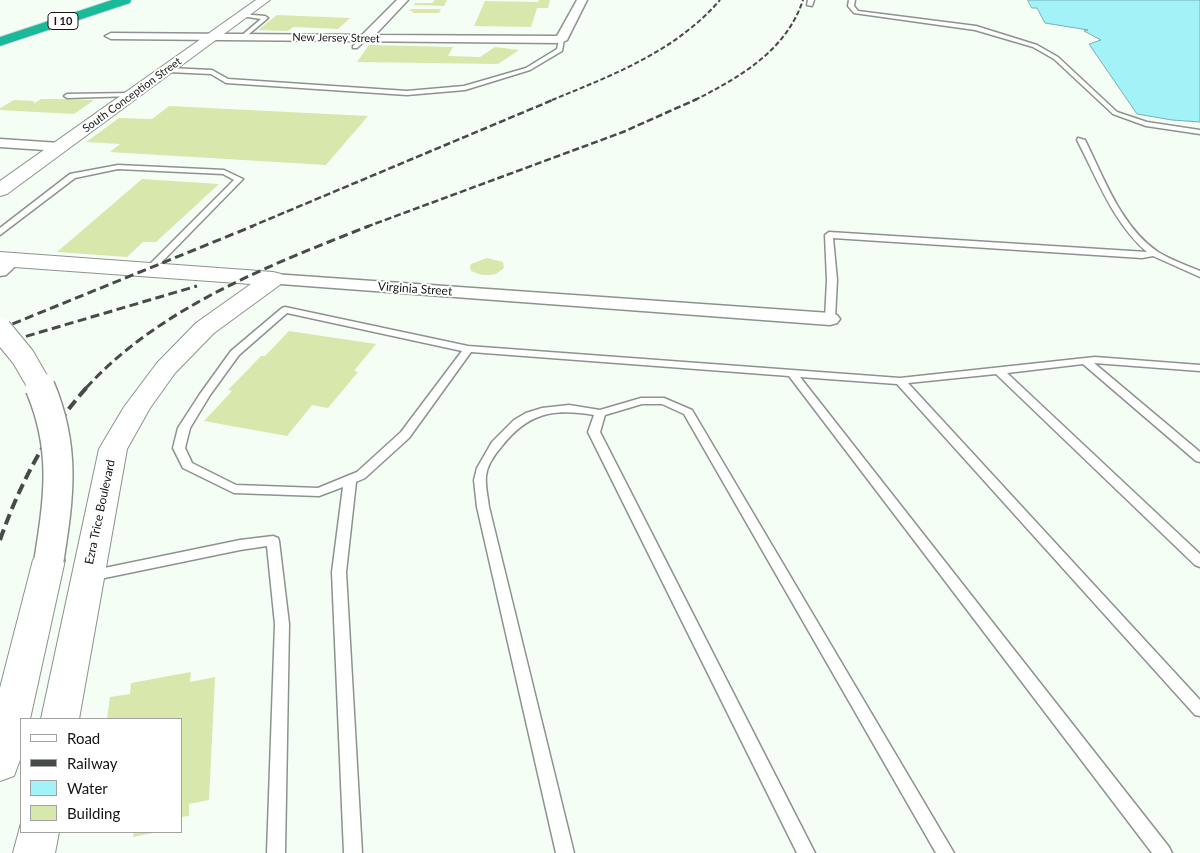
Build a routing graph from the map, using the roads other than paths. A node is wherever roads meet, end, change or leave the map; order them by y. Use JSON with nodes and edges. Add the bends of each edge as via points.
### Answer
{"nodes":[{"id":1,"x":87,"y":0,"type":"edge"},
{"id":2,"x":125,"y":0,"type":"edge"},
{"id":3,"x":264,"y":0,"type":"edge"},
{"id":4,"x":403,"y":0,"type":"edge"},
{"id":5,"x":582,"y":0,"type":"edge"},
{"id":6,"x":852,"y":0,"type":"edge"},
{"id":7,"x":243,"y":15,"type":"junction"},
{"id":8,"x":0,"y":28,"type":"edge"},
{"id":9,"x":111,"y":36,"type":"dead end"},
{"id":10,"x":213,"y":37,"type":"junction"},
{"id":11,"x":243,"y":38,"type":"junction"},
{"id":12,"x":561,"y":40,"type":"junction"},
{"id":13,"x":0,"y":42,"type":"edge"},
{"id":14,"x":359,"y":42,"type":"junction"},
{"id":15,"x":168,"y":70,"type":"junction"},
{"id":16,"x":132,"y":95,"type":"junction"},
{"id":17,"x":67,"y":96,"type":"dead end"},
{"id":18,"x":1200,"y":132,"type":"edge"},
{"id":19,"x":1081,"y":140,"type":"dead end"},
{"id":20,"x":0,"y":143,"type":"edge"},
{"id":21,"x":60,"y":147,"type":"junction"},
{"id":22,"x":0,"y":190,"type":"edge"},
{"id":23,"x":0,"y":232,"type":"edge"},
{"id":24,"x":1154,"y":252,"type":"junction"},
{"id":25,"x":4,"y":263,"type":"edge"},
{"id":26,"x":150,"y":269,"type":"junction"},
{"id":27,"x":1200,"y":274,"type":"edge"},
{"id":28,"x":273,"y":279,"type":"junction"},
{"id":29,"x":830,"y":319,"type":"joint"},
{"id":30,"x":0,"y":329,"type":"edge"},
{"id":31,"x":468,"y":349,"type":"junction"},
{"id":32,"x":1085,"y":361,"type":"junction"},
{"id":33,"x":1200,"y":368,"type":"edge"},
{"id":34,"x":998,"y":370,"type":"junction"},
{"id":35,"x":792,"y":373,"type":"junction"},
{"id":36,"x":900,"y":381,"type":"junction"},
{"id":37,"x":600,"y":413,"type":"junction"},
{"id":38,"x":1200,"y":458,"type":"edge"},
{"id":39,"x":350,"y":480,"type":"junction"},
{"id":40,"x":1200,"y":562,"type":"edge"},
{"id":41,"x":87,"y":576,"type":"junction"},
{"id":42,"x":1200,"y":710,"type":"edge"},
{"id":43,"x":60,"y":718,"type":"edge"},
{"id":44,"x":0,"y":764,"type":"edge"},
{"id":45,"x":38,"y":833,"type":"edge"},
{"id":46,"x":34,"y":853,"type":"edge"},
{"id":47,"x":276,"y":853,"type":"edge"},
{"id":48,"x":353,"y":853,"type":"edge"},
{"id":49,"x":565,"y":853,"type":"edge"},
{"id":50,"x":806,"y":853,"type":"edge"},
{"id":51,"x":945,"y":853,"type":"edge"},
{"id":52,"x":1163,"y":853,"type":"edge"}],
"edges":[{"from":1,"to":8,"type":"highway","number":"I 10"},
{"from":2,"to":13,"type":"highway","number":"I 10"},
{"from":3,"to":7,"type":"street","name":"South Conception Street"},
{"from":4,"to":14,"type":"street"},
{"from":5,"to":12,"type":"street"},
{"from":6,"to":18,"type":"lane","via":[[851,6],[856,12],[976,28],[1035,46],[1056,58],[1120,116],[1147,125]]},
{"from":7,"to":10,"type":"street","name":"South Conception Street"},
{"from":7,"to":11,"type":"lane","via":[[264,18]]},
{"from":9,"to":10,"type":"street","name":"New Jersey Street"},
{"from":10,"to":11,"type":"street","name":"New Jersey Street"},
{"from":10,"to":15,"type":"street","name":"South Conception Street"},
{"from":11,"to":14,"type":"street","name":"New Jersey Street"},
{"from":12,"to":14,"type":"street","name":"New Jersey Street"},
{"from":12,"to":15,"type":"lane","via":[[560,50],[507,77],[465,88],[407,93],[226,81],[212,72]]},
{"from":15,"to":16,"type":"street","name":"South Conception Street"},
{"from":16,"to":17,"type":"lane"},
{"from":16,"to":21,"type":"street","name":"South Conception Street"},
{"from":19,"to":24,"type":"lane","via":[[1117,208],[1134,234]]},
{"from":20,"to":21,"type":"street"},
{"from":21,"to":22,"type":"street","name":"South Conception Street"},
{"from":23,"to":26,"type":"lane","via":[[73,176],[118,167],[224,172],[239,179]]},
{"from":24,"to":27,"type":"lane"},
{"from":24,"to":29,"type":"lane","via":[[1142,255],[829,234]]},
{"from":25,"to":26,"type":"street","name":"Virginia Street"},
{"from":26,"to":28,"type":"street","name":"Virginia Street"},
{"from":28,"to":29,"type":"street","name":"Virginia Street"},
{"from":28,"to":41,"type":"street","name":"Ezra Trice Boulevard","via":[[205,328],[166,368],[137,407],[113,449]]},
{"from":30,"to":44,"type":"street","bridge":true,"via":[[36,376],[51,412],[59,484],[49,560]]},
{"from":31,"to":35,"type":"lane"},
{"from":31,"to":39,"type":"lane","via":[[405,436],[361,475]]},
{"from":31,"to":39,"type":"lane","via":[[285,310],[235,353],[184,428],[179,448],[187,465],[234,489],[320,492]]},
{"from":32,"to":33,"type":"lane"},
{"from":32,"to":34,"type":"lane"},
{"from":32,"to":38,"type":"lane"},
{"from":34,"to":36,"type":"lane"},
{"from":34,"to":40,"type":"lane"},
{"from":35,"to":36,"type":"lane"},
{"from":35,"to":52,"type":"lane"},
{"from":36,"to":42,"type":"lane"},
{"from":37,"to":49,"type":"lane","via":[[574,408],[541,410],[508,429],[490,453],[480,475],[483,507]]},
{"from":37,"to":50,"type":"lane","via":[[594,432]]},
{"from":37,"to":51,"type":"lane","via":[[641,401],[664,401],[688,412]]},
{"from":39,"to":48,"type":"lane","via":[[339,572]]},
{"from":41,"to":43,"type":"street","name":"Ezra Trice Boulevard"},
{"from":41,"to":47,"type":"lane","via":[[240,545],[273,542],[282,624]]},
{"from":45,"to":46,"type":"street"}]}
